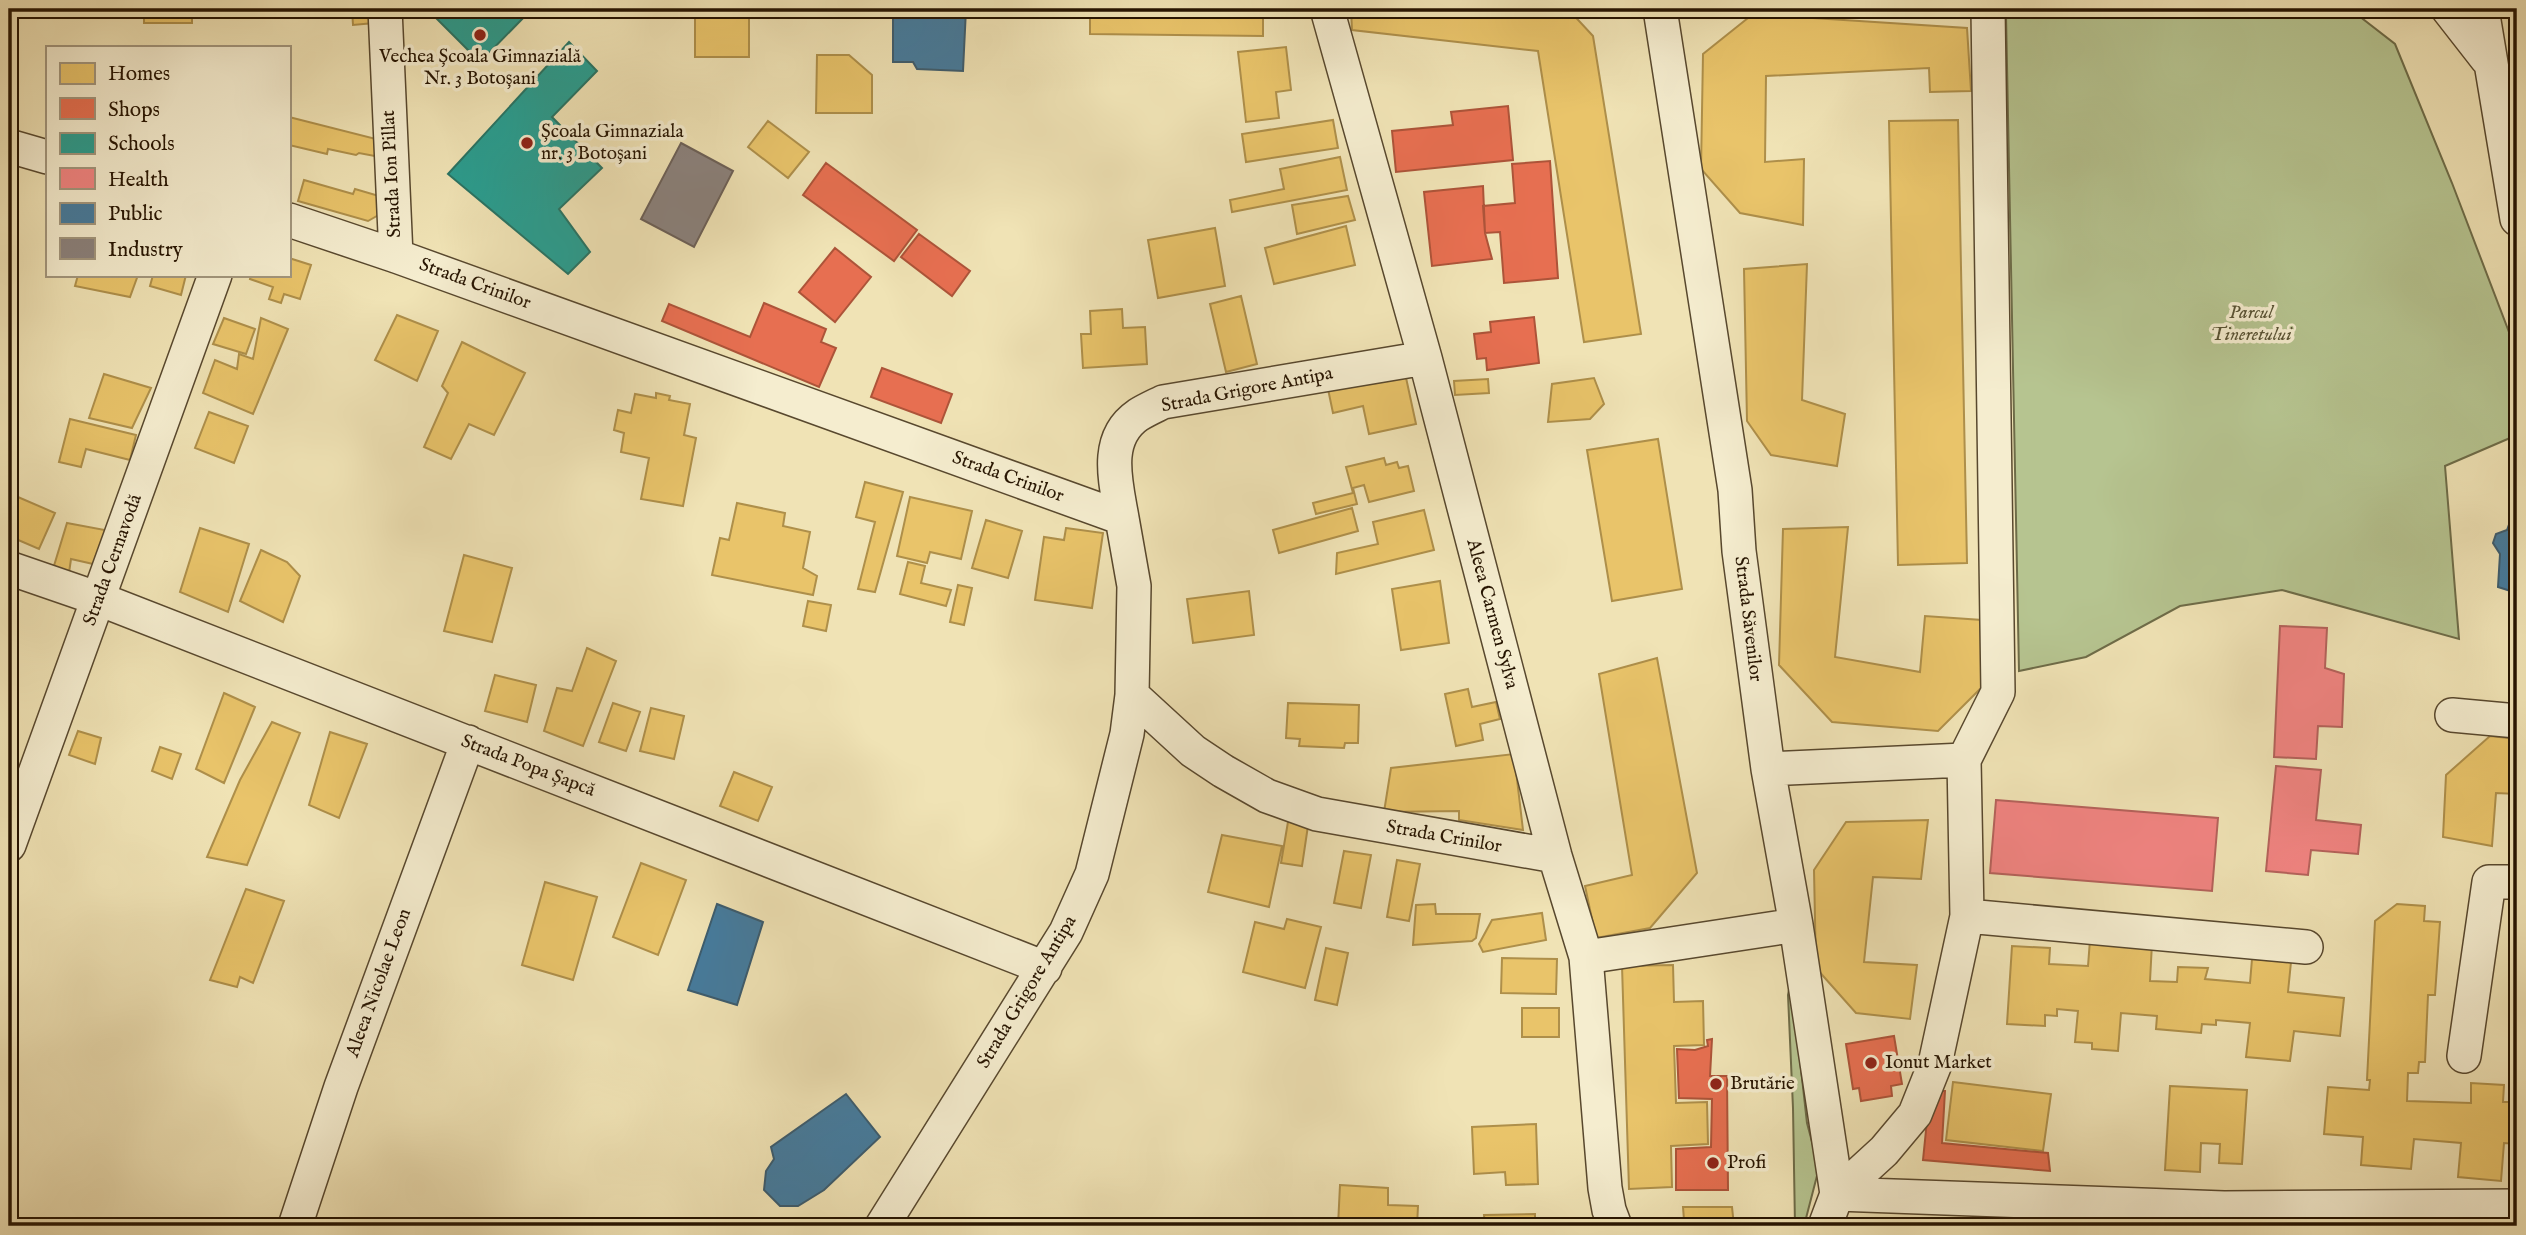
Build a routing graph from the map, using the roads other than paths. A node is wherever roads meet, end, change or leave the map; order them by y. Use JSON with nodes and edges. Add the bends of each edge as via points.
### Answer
{"nodes":[{"id":1,"x":385,"y":9,"type":"edge"},
{"id":2,"x":1327,"y":9,"type":"edge"},
{"id":3,"x":1660,"y":9,"type":"edge"},
{"id":4,"x":1988,"y":9,"type":"edge"},
{"id":5,"x":2448,"y":9,"type":"edge"},
{"id":6,"x":2482,"y":9,"type":"edge"},
{"id":7,"x":2490,"y":62,"type":"junction"},
{"id":8,"x":9,"y":146,"type":"edge"},
{"id":9,"x":46,"y":157,"type":"edge"},
{"id":10,"x":2517,"y":219,"type":"edge"},
{"id":11,"x":290,"y":220,"type":"edge"},
{"id":12,"x":396,"y":256,"type":"junction"},
{"id":13,"x":215,"y":276,"type":"edge"},
{"id":14,"x":1425,"y":358,"type":"junction"},
{"id":15,"x":1122,"y":518,"type":"junction"},
{"id":16,"x":9,"y":568,"type":"edge"},
{"id":17,"x":99,"y":599,"type":"junction"},
{"id":18,"x":1132,"y":695,"type":"junction"},
{"id":19,"x":2452,"y":715,"type":"dead end"},
{"id":20,"x":2517,"y":721,"type":"edge"},
{"id":21,"x":468,"y":742,"type":"junction"},
{"id":22,"x":1964,"y":760,"type":"junction"},
{"id":23,"x":1768,"y":769,"type":"junction"},
{"id":24,"x":9,"y":845,"type":"edge"},
{"id":25,"x":1555,"y":856,"type":"junction"},
{"id":26,"x":2517,"y":882,"type":"edge"},
{"id":27,"x":1967,"y":916,"type":"junction"},
{"id":28,"x":1796,"y":925,"type":"junction"},
{"id":29,"x":2306,"y":947,"type":"dead end"},
{"id":30,"x":1586,"y":957,"type":"junction"},
{"id":31,"x":1045,"y":968,"type":"junction"},
{"id":32,"x":2463,"y":1056,"type":"dead end"},
{"id":33,"x":1837,"y":1194,"type":"junction"},
{"id":34,"x":2517,"y":1206,"type":"edge"},
{"id":35,"x":295,"y":1226,"type":"edge"},
{"id":36,"x":882,"y":1226,"type":"edge"},
{"id":37,"x":1615,"y":1226,"type":"edge"},
{"id":38,"x":1825,"y":1226,"type":"edge"}],
"edges":[{"from":1,"to":12,"type":"street","name":"Strada Ion Pillat"},
{"from":2,"to":14,"type":"street","name":"Aleea Carmen Sylva"},
{"from":3,"to":23,"type":"street","name":"Strada Săvenilor","via":[[1734,490]]},
{"from":4,"to":22,"type":"street","via":[[1998,692]]},
{"from":5,"to":7,"type":"street"},
{"from":6,"to":7,"type":"street"},
{"from":7,"to":10,"type":"street"},
{"from":8,"to":9,"type":"street"},
{"from":11,"to":12,"type":"street","name":"Strada Crinilor"},
{"from":12,"to":15,"type":"street","name":"Strada Crinilor"},
{"from":13,"to":17,"type":"street","name":"Strada Cernavodă"},
{"from":14,"to":15,"type":"street","name":"Strada Grigore Antipa","via":[[1163,402],[1136,416],[1121,434],[1113,456]]},
{"from":14,"to":25,"type":"street","name":"Aleea Carmen Sylva"},
{"from":15,"to":18,"type":"street","via":[[1134,586]]},
{"from":16,"to":17,"type":"street","name":"Strada Popa Șapcă"},
{"from":17,"to":21,"type":"street","name":"Strada Popa Șapcă"},
{"from":17,"to":24,"type":"street","name":"Strada Cernavodă"},
{"from":18,"to":25,"type":"street","name":"Strada Crinilor","via":[[1193,751],[1267,796],[1317,814]]},
{"from":18,"to":31,"type":"street","name":"Strada Grigore Antipa","via":[[1127,734],[1092,874]]},
{"from":19,"to":20,"type":"street"},
{"from":21,"to":31,"type":"street","name":"Strada Popa Șapcă"},
{"from":21,"to":35,"type":"street","name":"Aleea Nicolae Leon"},
{"from":22,"to":23,"type":"street"},
{"from":22,"to":27,"type":"street"},
{"from":23,"to":28,"type":"street","name":"Strada Săvenilor"},
{"from":25,"to":30,"type":"street","name":"Aleea Carmen Sylva"},
{"from":26,"to":32,"type":"street","via":[[2489,881]]},
{"from":27,"to":29,"type":"street"},
{"from":27,"to":33,"type":"street","via":[[1935,1063],[1914,1114],[1884,1151]]},
{"from":28,"to":30,"type":"street"},
{"from":28,"to":33,"type":"street","name":"Strada Săvenilor"},
{"from":30,"to":37,"type":"street","name":"Aleea Carmen Sylva","via":[[1605,1188]]},
{"from":31,"to":36,"type":"street","name":"Strada Grigore Antipa"},
{"from":33,"to":34,"type":"street","via":[[2224,1208]]},
{"from":33,"to":38,"type":"street","name":"Strada Săvenilor"}]}
